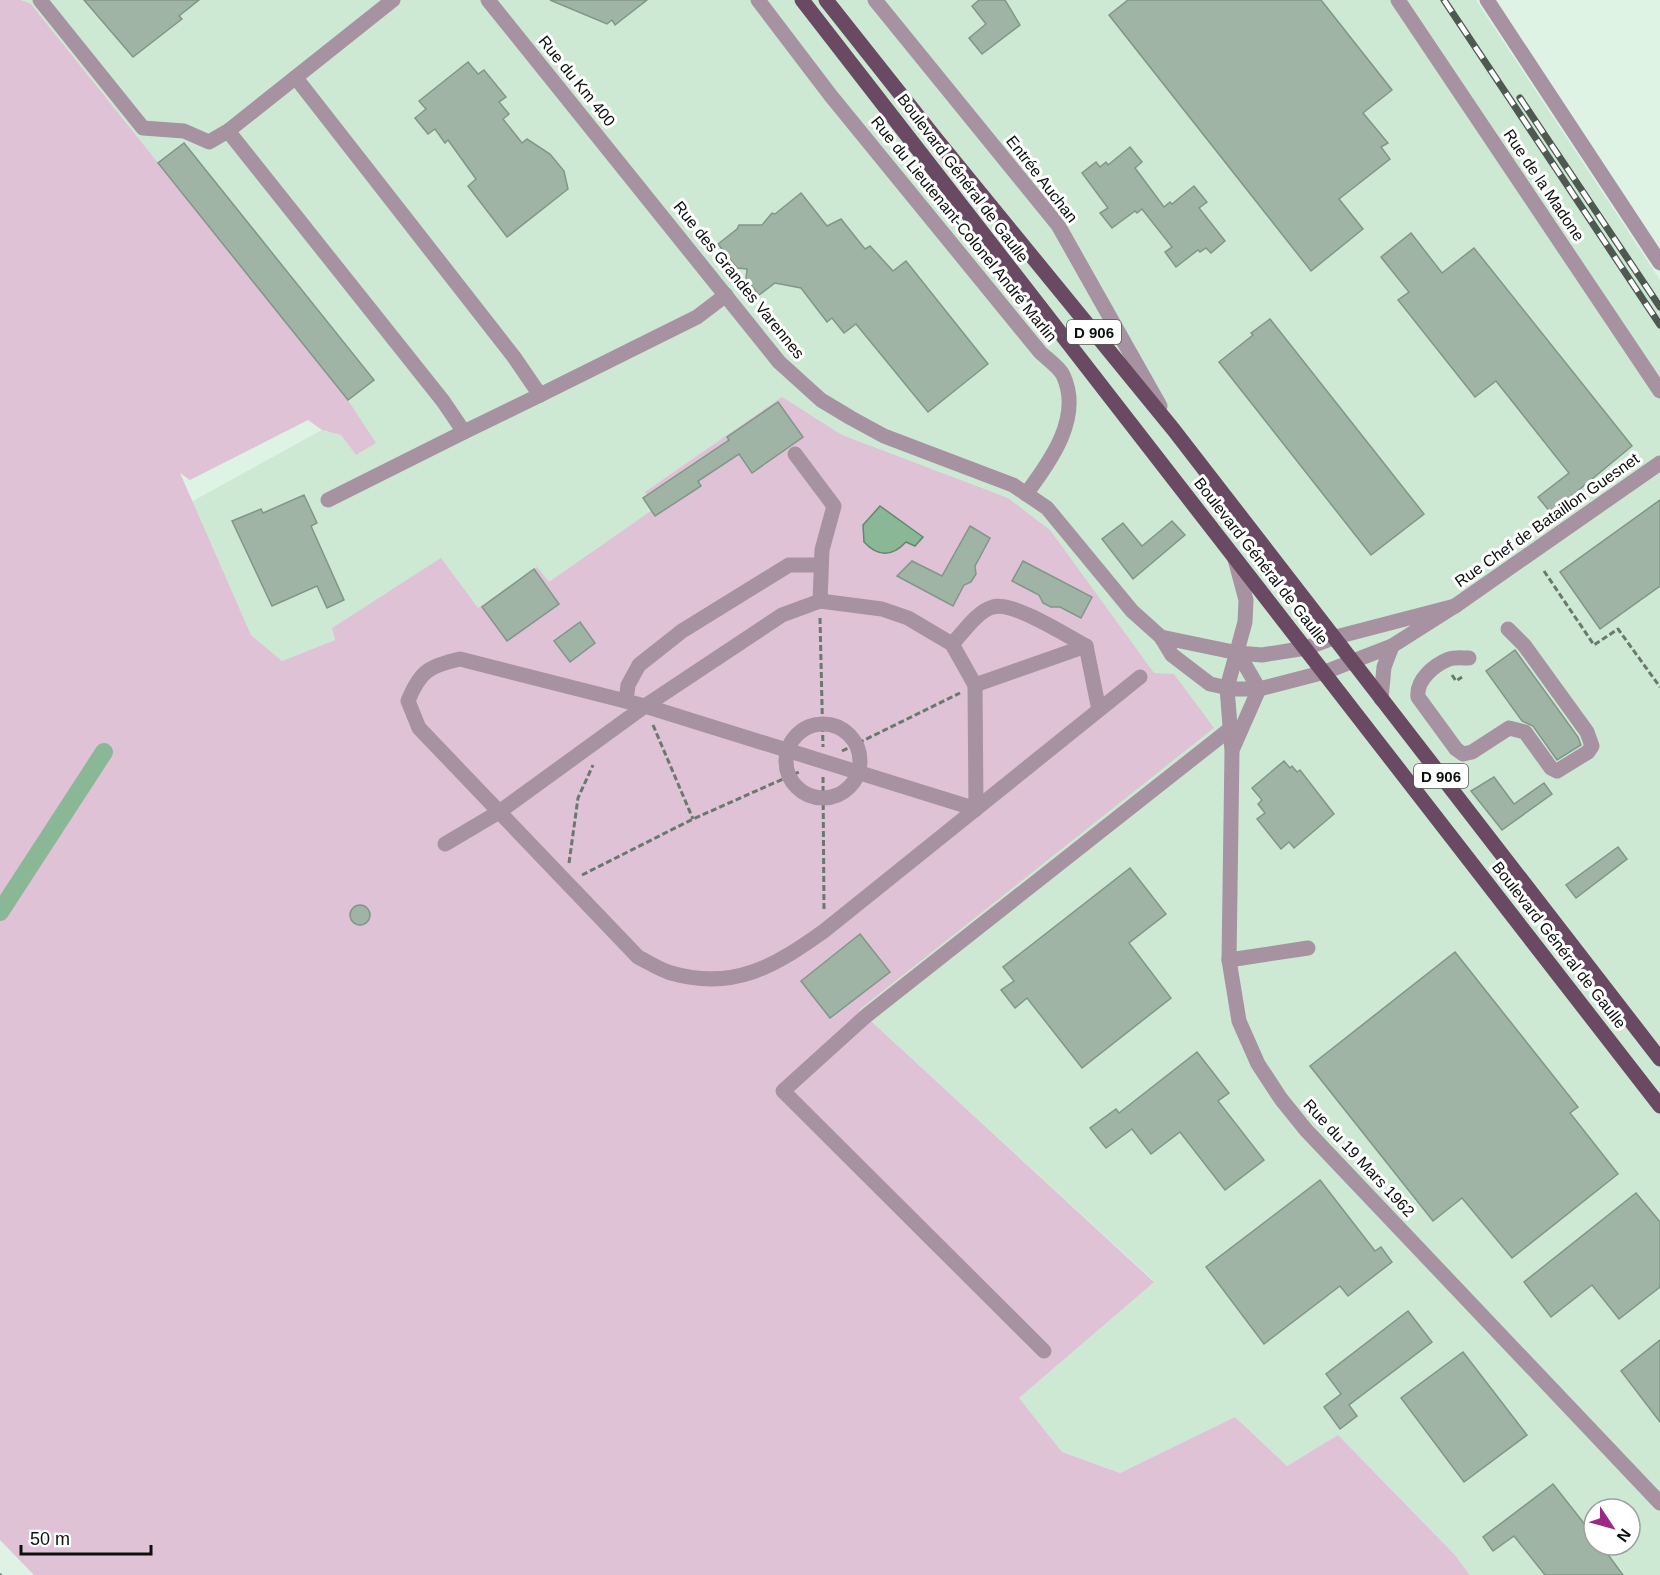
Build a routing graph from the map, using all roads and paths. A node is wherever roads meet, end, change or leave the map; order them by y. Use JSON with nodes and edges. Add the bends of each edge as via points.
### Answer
{"nodes":[{"id":1,"x":40,"y":0,"type":"edge"},
{"id":2,"x":393,"y":0,"type":"edge"},
{"id":3,"x":488,"y":0,"type":"edge"},
{"id":4,"x":758,"y":0,"type":"edge"},
{"id":5,"x":802,"y":0,"type":"edge"},
{"id":6,"x":826,"y":0,"type":"edge"},
{"id":7,"x":875,"y":0,"type":"edge"},
{"id":8,"x":1398,"y":0,"type":"edge"},
{"id":9,"x":1487,"y":0,"type":"edge"},
{"id":10,"x":296,"y":78,"type":"junction"},
{"id":11,"x":228,"y":131,"type":"junction"},
{"id":12,"x":638,"y":185,"type":"joint"},
{"id":13,"x":1660,"y":263,"type":"edge"},
{"id":14,"x":726,"y":295,"type":"junction"},
{"id":15,"x":1660,"y":391,"type":"edge"},
{"id":16,"x":540,"y":395,"type":"junction"},
{"id":17,"x":1173,"y":429,"type":"junction"},
{"id":18,"x":464,"y":432,"type":"junction"},
{"id":19,"x":795,"y":454,"type":"dead end"},
{"id":20,"x":1660,"y":463,"type":"edge"},
{"id":21,"x":1026,"y":494,"type":"junction"},
{"id":22,"x":328,"y":500,"type":"dead end"},
{"id":23,"x":1234,"y":555,"type":"junction"},
{"id":24,"x":821,"y":566,"type":"junction"},
{"id":25,"x":1544,"y":571,"type":"dead end"},
{"id":26,"x":820,"y":602,"type":"junction"},
{"id":27,"x":1455,"y":606,"type":"junction"},
{"id":28,"x":1508,"y":629,"type":"dead end"},
{"id":29,"x":1161,"y":637,"type":"junction"},
{"id":30,"x":1336,"y":637,"type":"junction"},
{"id":31,"x":952,"y":644,"type":"junction"},
{"id":32,"x":1086,"y":646,"type":"junction"},
{"id":33,"x":1392,"y":646,"type":"junction"},
{"id":34,"x":1306,"y":648,"type":"junction"},
{"id":35,"x":1238,"y":653,"type":"junction"},
{"id":36,"x":1469,"y":658,"type":"dead end"},
{"id":37,"x":1353,"y":661,"type":"junction"},
{"id":38,"x":1325,"y":672,"type":"junction"},
{"id":39,"x":1140,"y":677,"type":"dead end"},
{"id":40,"x":975,"y":685,"type":"junction"},
{"id":41,"x":1227,"y":688,"type":"junction"},
{"id":42,"x":1259,"y":688,"type":"junction"},
{"id":43,"x":1660,"y":688,"type":"edge"},
{"id":44,"x":1655,"y":692,"type":"dead end"},
{"id":45,"x":1381,"y":699,"type":"junction"},
{"id":46,"x":626,"y":701,"type":"junction"},
{"id":47,"x":645,"y":706,"type":"junction"},
{"id":48,"x":1099,"y":710,"type":"junction"},
{"id":49,"x":1230,"y":729,"type":"junction"},
{"id":50,"x":857,"y":744,"type":"junction"},
{"id":51,"x":787,"y":750,"type":"junction"},
{"id":52,"x":1232,"y":751,"type":"junction"},
{"id":53,"x":597,"y":756,"type":"dead end"},
{"id":54,"x":823,"y":761,"type":"junction"},
{"id":55,"x":859,"y":772,"type":"junction"},
{"id":56,"x":789,"y":776,"type":"junction"},
{"id":57,"x":976,"y":809,"type":"junction"},
{"id":58,"x":499,"y":812,"type":"junction"},
{"id":59,"x":693,"y":819,"type":"junction"},
{"id":60,"x":445,"y":844,"type":"dead end"},
{"id":61,"x":566,"y":884,"type":"junction"},
{"id":62,"x":1308,"y":948,"type":"dead end"},
{"id":63,"x":1229,"y":960,"type":"junction"},
{"id":64,"x":1660,"y":1059,"type":"edge"},
{"id":65,"x":1660,"y":1106,"type":"edge"},
{"id":66,"x":1044,"y":1351,"type":"dead end"},
{"id":67,"x":1660,"y":1503,"type":"edge"}],
"edges":[{"from":1,"to":11,"type":"street","via":[[143,128],[184,131],[209,142]]},
{"from":2,"to":10,"type":"street"},
{"from":3,"to":12,"type":"street","name":"Rue du Km 400"},
{"from":4,"to":21,"type":"street","name":"Rue du Lieutenant-Colonel André Marlin","via":[[1032,343],[1062,373],[1069,397],[1055,454]]},
{"from":5,"to":23,"type":"main road","name":"Boulevard Général de Gaulle","number":"D 906"},
{"from":6,"to":17,"type":"main road","name":"Boulevard Général de Gaulle","number":"D 906"},
{"from":7,"to":17,"type":"street","name":"Entrée Auchan","via":[[1058,225]]},
{"from":8,"to":15,"type":"street","name":"Rue de la Madone"},
{"from":9,"to":13,"type":"street"},
{"from":10,"to":11,"type":"street"},
{"from":10,"to":16,"type":"street"},
{"from":11,"to":18,"type":"street"},
{"from":12,"to":14,"type":"street","name":"Rue des Grandes Varennes"},
{"from":14,"to":16,"type":"street","via":[[698,317]]},
{"from":14,"to":21,"type":"street","name":"Rue des Grandes Varennes","via":[[779,362],[820,400],[884,436],[1013,485]]},
{"from":16,"to":18,"type":"street"},
{"from":17,"to":30,"type":"main road","name":"Boulevard Général de Gaulle","number":"D 906"},
{"from":18,"to":22,"type":"street"},
{"from":19,"to":24,"type":"street","via":[[834,506]]},
{"from":20,"to":27,"type":"street","name":"Rue Chef de Bataillon Guesnet"},
{"from":21,"to":29,"type":"street","name":"Rue des Grandes Varennes","via":[[1047,508],[1132,611]]},
{"from":23,"to":34,"type":"main road","name":"Boulevard Général de Gaulle","number":"D 906"},
{"from":23,"to":35,"type":"street","name":"Rue du 19 Mars 1962","via":[[1246,600]]},
{"from":24,"to":26,"type":"street"},
{"from":24,"to":46,"type":"street","via":[[789,565],[682,631],[639,665],[628,685]]},
{"from":25,"to":43,"type":"path","via":[[1594,645],[1618,629]]},
{"from":26,"to":31,"type":"street","via":[[882,609],[908,618]]},
{"from":26,"to":47,"type":"street","via":[[782,615]]},
{"from":27,"to":30,"type":"street","name":"Rue Chef de Bataillon Guesnet"},
{"from":27,"to":33,"type":"street","name":"Rue Chef de Bataillon Guesnet"},
{"from":28,"to":36,"type":"street","via":[[1587,732],[1592,746],[1588,752],[1557,771],[1525,732],[1509,728],[1472,752],[1456,749],[1418,697],[1417,687],[1450,658]]},
{"from":29,"to":35,"type":"street"},
{"from":29,"to":41,"type":"street","name":"Rue des Grandes Varennes","via":[[1172,656],[1210,684]]},
{"from":30,"to":34,"type":"street"},
{"from":30,"to":37,"type":"main road","name":"Boulevard Général de Gaulle","number":"D 906"},
{"from":31,"to":32,"type":"street","via":[[977,617],[993,606],[1000,606]]},
{"from":31,"to":40,"type":"street"},
{"from":32,"to":40,"type":"street"},
{"from":32,"to":48,"type":"street"},
{"from":33,"to":37,"type":"street","name":"Rue Chef de Bataillon Guesnet"},
{"from":33,"to":45,"type":"street","via":[[1384,667]]},
{"from":34,"to":35,"type":"street","via":[[1262,655]]},
{"from":34,"to":38,"type":"main road","name":"Boulevard Général de Gaulle","number":"D 906"},
{"from":35,"to":41,"type":"street","name":"Rue du 19 Mars 1962"},
{"from":35,"to":42,"type":"street"},
{"from":37,"to":38,"type":"street","name":"Rue des Grandes Varennes"},
{"from":37,"to":45,"type":"main road","name":"Boulevard Général de Gaulle","number":"D 906"},
{"from":38,"to":42,"type":"street","name":"Rue des Grandes Varennes"},
{"from":38,"to":65,"type":"main road","name":"Boulevard Général de Gaulle","number":"D 906"},
{"from":39,"to":48,"type":"street"},
{"from":40,"to":50,"type":"path"},
{"from":40,"to":57,"type":"street"},
{"from":41,"to":42,"type":"street","name":"Rue des Grandes Varennes"},
{"from":41,"to":49,"type":"street","name":"Rue du 19 Mars 1962"},
{"from":42,"to":52,"type":"street","name":"Rue du 19 Mars 1962"},
{"from":43,"to":44,"type":"path"},
{"from":45,"to":64,"type":"main road","name":"Boulevard Général de Gaulle","number":"D 906"},
{"from":46,"to":47,"type":"street"},
{"from":46,"to":58,"type":"street","via":[[460,658],[433,666],[416,681],[408,701],[419,728]]},
{"from":47,"to":51,"type":"street"},
{"from":47,"to":58,"type":"street"},
{"from":47,"to":59,"type":"path"},
{"from":48,"to":57,"type":"street"},
{"from":49,"to":52,"type":"street","name":"Rue du 19 Mars 1962"},
{"from":49,"to":66,"type":"street","via":[[866,1016],[783,1091]]},
{"from":50,"to":51,"type":"street","via":[[843,728],[822,723],[801,731]]},
{"from":50,"to":54,"type":"path"},
{"from":50,"to":55,"type":"street"},
{"from":51,"to":54,"type":"street"},
{"from":51,"to":56,"type":"street"},
{"from":52,"to":63,"type":"street","name":"Rue du 19 Mars 1962"},
{"from":53,"to":61,"type":"path","via":[[578,798]]},
{"from":54,"to":55,"type":"street"},
{"from":54,"to":56,"type":"path"},
{"from":55,"to":56,"type":"street","via":[[846,791],[823,798],[803,792]]},
{"from":55,"to":57,"type":"street"},
{"from":56,"to":59,"type":"path"},
{"from":57,"to":61,"type":"street","via":[[824,931],[783,960],[753,973],[717,979],[670,973],[638,957]]},
{"from":58,"to":60,"type":"street"},
{"from":58,"to":61,"type":"street"},
{"from":59,"to":61,"type":"path"},
{"from":62,"to":63,"type":"street"},
{"from":63,"to":67,"type":"street","name":"Rue du 19 Mars 1962","via":[[1239,1021],[1258,1064],[1281,1099]]}]}
